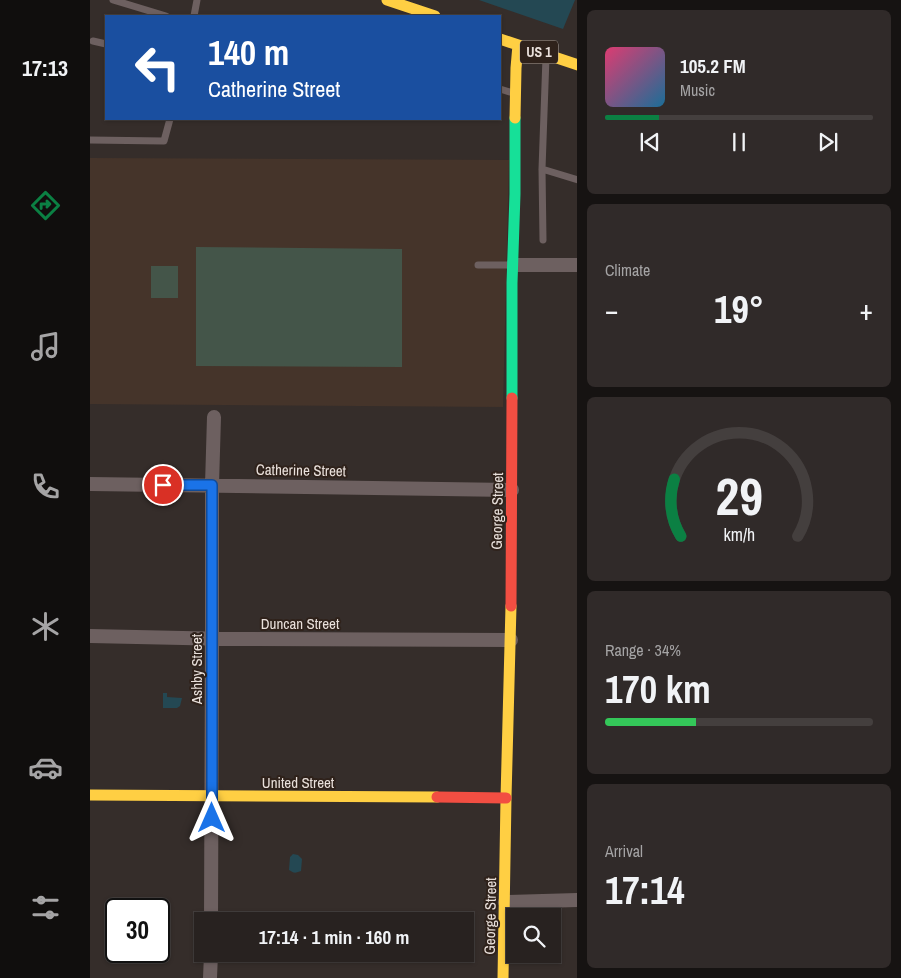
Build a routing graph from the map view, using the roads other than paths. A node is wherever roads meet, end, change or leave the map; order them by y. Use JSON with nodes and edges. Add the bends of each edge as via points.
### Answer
{"nodes":[{"id":1,"x":113,"y":0,"type":"edge"},
{"id":2,"x":197,"y":0,"type":"edge"},
{"id":3,"x":387,"y":0,"type":"edge"},
{"id":4,"x":163,"y":15,"type":"edge"},
{"id":5,"x":194,"y":15,"type":"edge"},
{"id":6,"x":428,"y":15,"type":"edge"},
{"id":7,"x":501,"y":38,"type":"edge"},
{"id":8,"x":91,"y":41,"type":"edge"},
{"id":9,"x":105,"y":44,"type":"edge"},
{"id":10,"x":518,"y":45,"type":"junction"},
{"id":11,"x":546,"y":54,"type":"junction"},
{"id":12,"x":577,"y":65,"type":"edge"},
{"id":13,"x":501,"y":89,"type":"edge"},
{"id":14,"x":515,"y":94,"type":"junction"},
{"id":15,"x":170,"y":120,"type":"edge"},
{"id":16,"x":90,"y":140,"type":"edge"},
{"id":17,"x":542,"y":169,"type":"junction"},
{"id":18,"x":577,"y":180,"type":"edge"},
{"id":19,"x":543,"y":240,"type":"dead end"},
{"id":20,"x":478,"y":265,"type":"dead end"},
{"id":21,"x":513,"y":265,"type":"junction"},
{"id":22,"x":577,"y":265,"type":"edge"},
{"id":23,"x":214,"y":417,"type":"dead end"},
{"id":24,"x":90,"y":484,"type":"edge"},
{"id":25,"x":212,"y":485,"type":"junction"},
{"id":26,"x":512,"y":490,"type":"junction"},
{"id":27,"x":90,"y":636,"type":"edge"},
{"id":28,"x":212,"y":638,"type":"junction"},
{"id":29,"x":511,"y":640,"type":"junction"},
{"id":30,"x":90,"y":795,"type":"edge"},
{"id":31,"x":212,"y":796,"type":"junction"},
{"id":32,"x":506,"y":798,"type":"junction"},
{"id":33,"x":577,"y":900,"type":"edge"},
{"id":34,"x":506,"y":902,"type":"junction"},
{"id":35,"x":211,"y":912,"type":"edge"},
{"id":36,"x":211,"y":962,"type":"edge"},
{"id":37,"x":210,"y":978,"type":"edge"},
{"id":38,"x":503,"y":978,"type":"edge"}],
"edges":[{"from":1,"to":4,"type":"lane"},
{"from":2,"to":5,"type":"lane"},
{"from":3,"to":6,"type":"street"},
{"from":7,"to":10,"type":"street","number":"US 1"},
{"from":8,"to":9,"type":"lane"},
{"from":10,"to":11,"type":"street","number":"US 1"},
{"from":10,"to":14,"type":"street","name":"George Street"},
{"from":11,"to":12,"type":"street","number":"US 1"},
{"from":11,"to":17,"type":"lane"},
{"from":13,"to":14,"type":"lane"},
{"from":14,"to":21,"type":"street","name":"George Street"},
{"from":15,"to":16,"type":"lane","via":[[164,141]]},
{"from":17,"to":18,"type":"lane"},
{"from":17,"to":19,"type":"lane"},
{"from":20,"to":21,"type":"lane"},
{"from":21,"to":22,"type":"street"},
{"from":21,"to":26,"type":"street","name":"George Street"},
{"from":23,"to":25,"type":"street","name":"Ashby Street"},
{"from":24,"to":25,"type":"street","name":"Catherine Street"},
{"from":25,"to":26,"type":"street","name":"Catherine Street"},
{"from":25,"to":28,"type":"street","name":"Ashby Street"},
{"from":26,"to":29,"type":"street","name":"George Street"},
{"from":27,"to":28,"type":"street","name":"Duncan Street"},
{"from":28,"to":29,"type":"street","name":"Duncan Street"},
{"from":28,"to":31,"type":"street","name":"Ashby Street"},
{"from":29,"to":32,"type":"street","name":"George Street"},
{"from":30,"to":31,"type":"street","name":"United Street"},
{"from":31,"to":32,"type":"street","name":"United Street"},
{"from":31,"to":35,"type":"street","name":"Ashby Street"},
{"from":32,"to":34,"type":"street","name":"George Street"},
{"from":33,"to":34,"type":"street"},
{"from":34,"to":38,"type":"street","name":"George Street"},
{"from":36,"to":37,"type":"street"}]}
